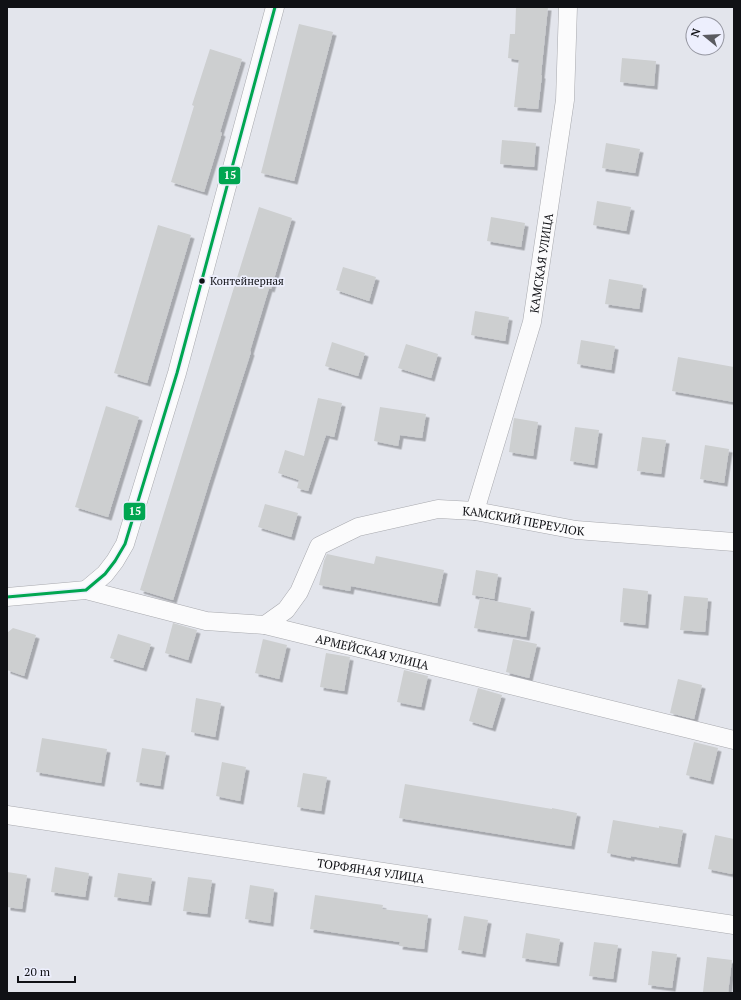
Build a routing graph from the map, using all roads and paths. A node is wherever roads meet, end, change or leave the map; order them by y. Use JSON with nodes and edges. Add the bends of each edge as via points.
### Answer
{"nodes":[{"id":1,"x":275,"y":7,"type":"edge"},
{"id":2,"x":568,"y":7,"type":"edge"},
{"id":3,"x":475,"y":511,"type":"junction"},
{"id":4,"x":734,"y":542,"type":"edge"},
{"id":5,"x":86,"y":590,"type":"junction"},
{"id":6,"x":7,"y":597,"type":"edge"},
{"id":7,"x":265,"y":625,"type":"junction"},
{"id":8,"x":734,"y":740,"type":"edge"},
{"id":9,"x":7,"y":815,"type":"edge"},
{"id":10,"x":734,"y":925,"type":"edge"}],
"edges":[{"from":1,"to":5,"type":"street","via":[[177,373],[126,544],[105,574]]},
{"from":2,"to":3,"type":"street","name":"КАМСКАЯ УЛИЦА","via":[[565,100],[532,322]]},
{"from":3,"to":4,"type":"street","name":"КАМСКИЙ ПЕРЕУЛОК","via":[[576,530]]},
{"from":3,"to":7,"type":"street","name":"КАМСКИЙ ПЕРЕУЛОК","via":[[438,509],[423,512],[358,527],[320,546],[299,592],[286,610]]},
{"from":5,"to":6,"type":"street","name":"АРМЕЙСКАЯ УЛИЦА"},
{"from":5,"to":7,"type":"street","name":"АРМЕЙСКАЯ УЛИЦА","via":[[206,620]]},
{"from":7,"to":8,"type":"street","name":"АРМЕЙСКАЯ УЛИЦА"},
{"from":9,"to":10,"type":"street","name":"ТОРФЯНАЯ УЛИЦА"}]}
